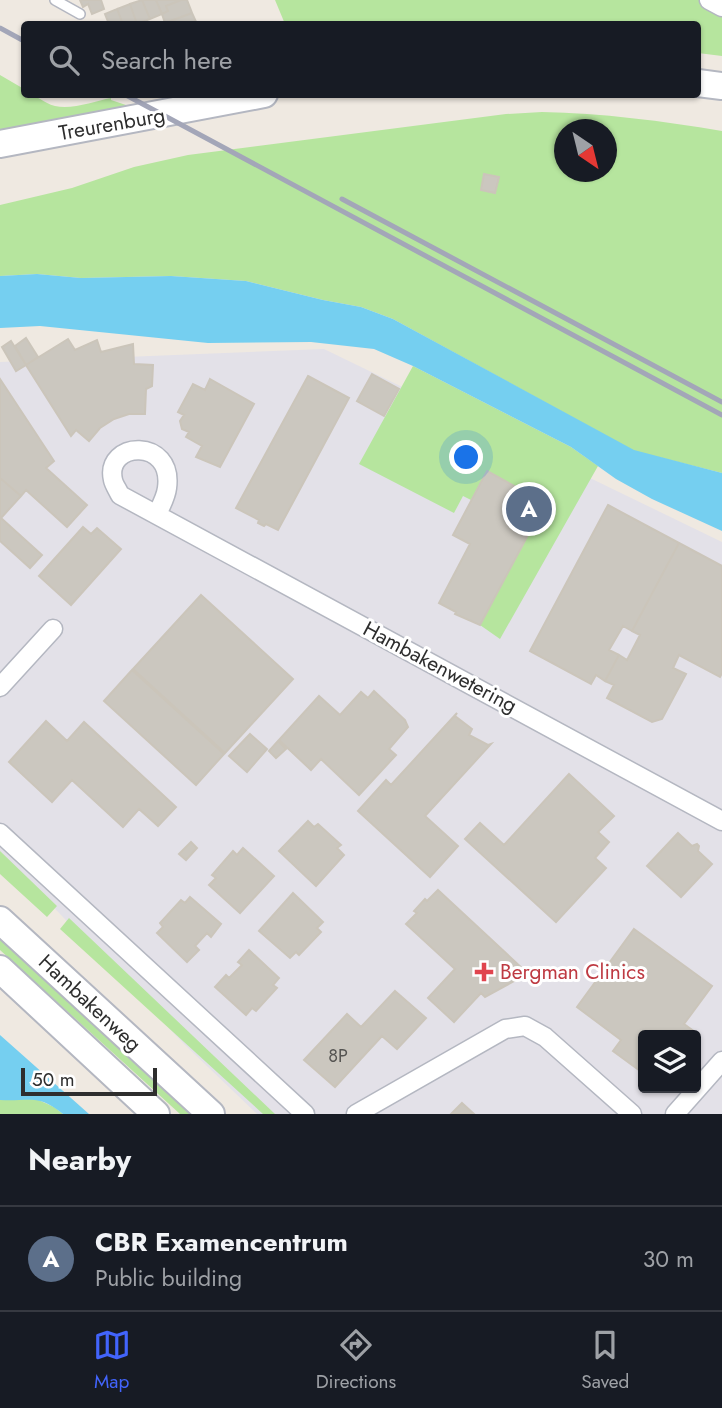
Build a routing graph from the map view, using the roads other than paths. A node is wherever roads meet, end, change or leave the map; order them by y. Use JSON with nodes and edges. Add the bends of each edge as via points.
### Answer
{"nodes":[{"id":1,"x":55,"y":0,"type":"edge"},
{"id":2,"x":709,"y":0,"type":"edge"},
{"id":3,"x":722,"y":7,"type":"edge"},
{"id":4,"x":80,"y":14,"type":"dead end"},
{"id":5,"x":701,"y":83,"type":"edge"},
{"id":6,"x":722,"y":86,"type":"edge"},
{"id":7,"x":243,"y":98,"type":"edge"},
{"id":8,"x":0,"y":144,"type":"edge"},
{"id":9,"x":158,"y":514,"type":"dead end"},
{"id":10,"x":53,"y":629,"type":"dead end"},
{"id":11,"x":0,"y":687,"type":"edge"},
{"id":12,"x":722,"y":821,"type":"edge"},
{"id":13,"x":0,"y":833,"type":"edge"},
{"id":14,"x":0,"y":920,"type":"edge"},
{"id":15,"x":0,"y":969,"type":"edge"},
{"id":16,"x":722,"y":1060,"type":"edge"},
{"id":17,"x":156,"y":1114,"type":"edge"},
{"id":18,"x":211,"y":1114,"type":"edge"},
{"id":19,"x":305,"y":1114,"type":"edge"},
{"id":20,"x":356,"y":1114,"type":"edge"},
{"id":21,"x":632,"y":1114,"type":"edge"},
{"id":22,"x":675,"y":1114,"type":"edge"}],
"edges":[{"from":1,"to":4,"type":"lane"},
{"from":2,"to":3,"type":"street"},
{"from":5,"to":6,"type":"main road"},
{"from":7,"to":8,"type":"main road","name":"Treurenburg"},
{"from":9,"to":12,"type":"street","name":"Hambakenwetering"},
{"from":10,"to":11,"type":"street"},
{"from":13,"to":19,"type":"street"},
{"from":14,"to":18,"type":"main road","name":"Hambakenweg"},
{"from":15,"to":17,"type":"main road","name":"Hambakenweg"},
{"from":16,"to":22,"type":"street"},
{"from":20,"to":21,"type":"street","via":[[505,1029],[526,1026],[545,1037]]}]}
